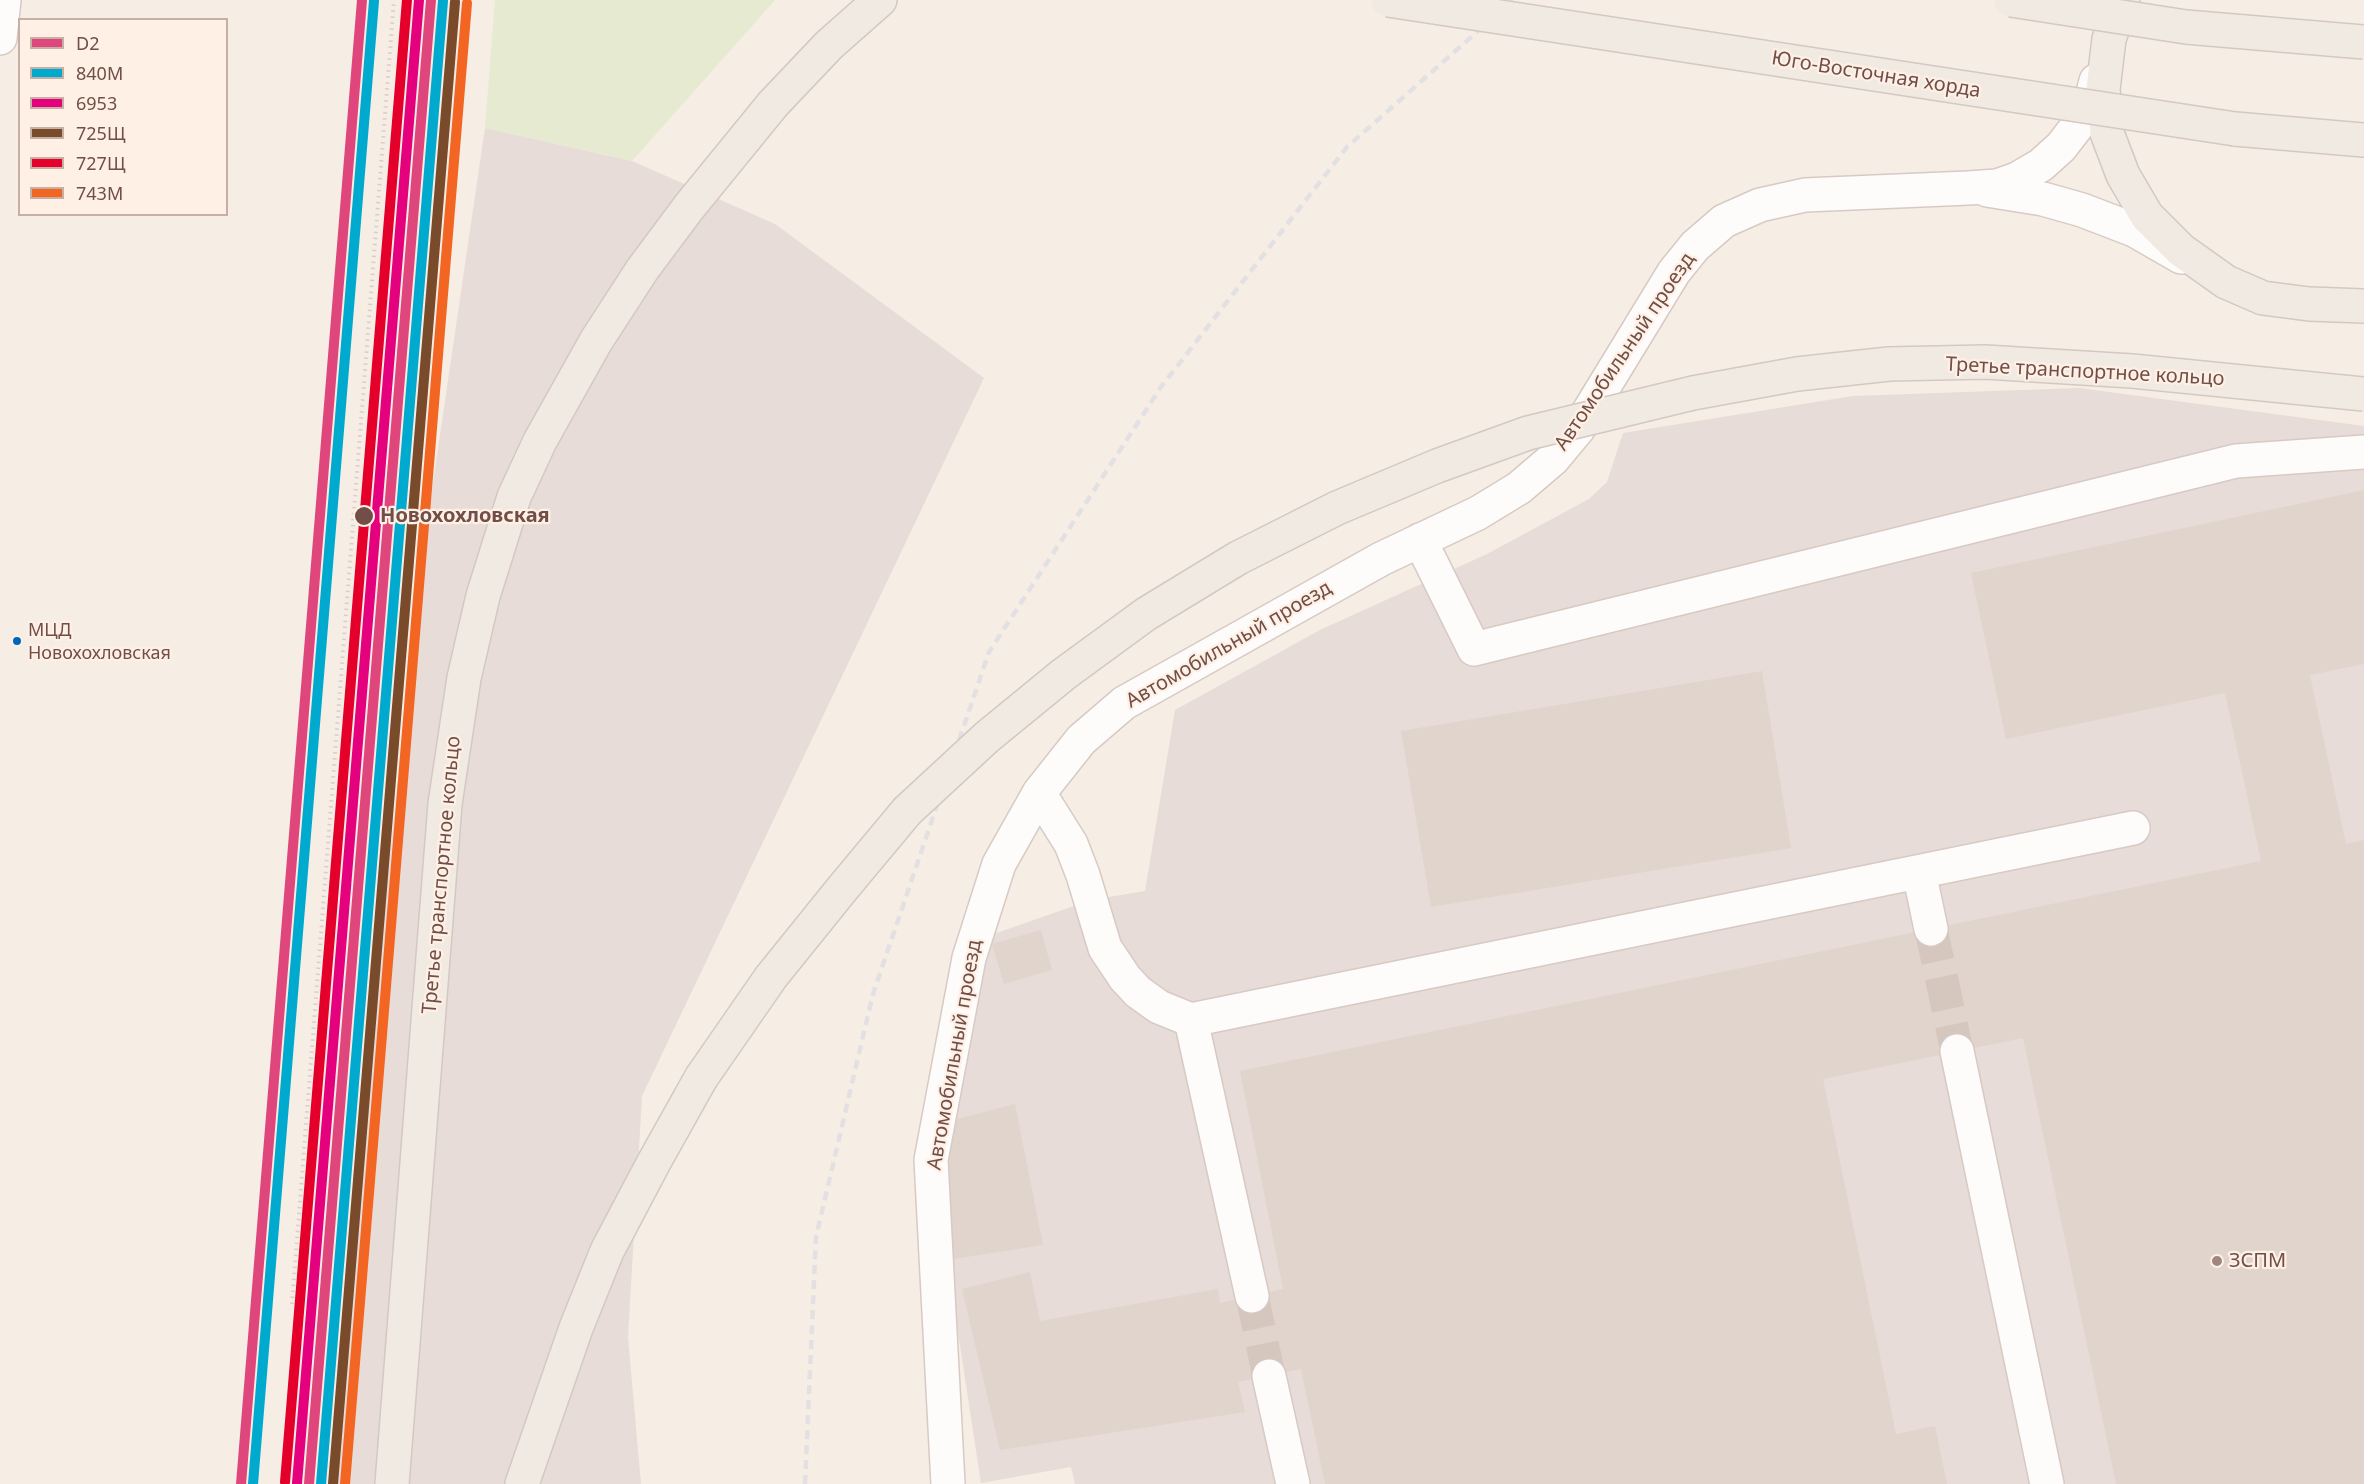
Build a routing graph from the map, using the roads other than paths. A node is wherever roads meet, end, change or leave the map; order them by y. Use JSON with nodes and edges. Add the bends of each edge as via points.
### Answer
{"nodes":[{"id":1,"x":4,"y":0,"type":"edge"},
{"id":2,"x":880,"y":0,"type":"edge"},
{"id":3,"x":1388,"y":0,"type":"edge"},
{"id":4,"x":2011,"y":0,"type":"edge"},
{"id":5,"x":2123,"y":0,"type":"edge"},
{"id":6,"x":0,"y":38,"type":"edge"},
{"id":7,"x":2109,"y":39,"type":"junction"},
{"id":8,"x":2364,"y":42,"type":"edge"},
{"id":9,"x":2235,"y":129,"type":"junction"},
{"id":10,"x":2364,"y":140,"type":"edge"},
{"id":11,"x":2364,"y":152,"type":"edge"},
{"id":12,"x":1968,"y":188,"type":"junction"},
{"id":13,"x":2226,"y":282,"type":"junction"},
{"id":14,"x":2364,"y":306,"type":"edge"},
{"id":15,"x":2364,"y":394,"type":"edge"},
{"id":16,"x":2364,"y":452,"type":"edge"},
{"id":17,"x":1420,"y":540,"type":"junction"},
{"id":18,"x":1039,"y":793,"type":"junction"},
{"id":19,"x":2133,"y":828,"type":"dead end"},
{"id":20,"x":1919,"y":872,"type":"junction"},
{"id":21,"x":1931,"y":929,"type":"tunnel mouth"},
{"id":22,"x":1191,"y":1020,"type":"junction"},
{"id":23,"x":1957,"y":1051,"type":"tunnel mouth"},
{"id":24,"x":1252,"y":1296,"type":"tunnel mouth"},
{"id":25,"x":1269,"y":1376,"type":"tunnel mouth"},
{"id":26,"x":392,"y":1484,"type":"edge"},
{"id":27,"x":522,"y":1484,"type":"edge"},
{"id":28,"x":948,"y":1484,"type":"edge"},
{"id":29,"x":1293,"y":1484,"type":"edge"},
{"id":30,"x":2047,"y":1484,"type":"edge"}],
"edges":[{"from":1,"to":6,"type":"street"},
{"from":2,"to":26,"type":"main road","name":"Третье транспортное кольцо","via":[[829,45],[773,104],[642,270],[596,341],[540,441],[514,497],[483,596],[464,678],[445,804]]},
{"from":3,"to":9,"type":"main road","name":"Юго-Восточная хорда","bridge":true},
{"from":4,"to":8,"type":"main road","bridge":true,"via":[[2186,27]]},
{"from":5,"to":7,"type":"main road"},
{"from":7,"to":12,"type":"street","via":[[2092,97],[2061,147],[2018,179],[1997,186]]},
{"from":7,"to":13,"type":"main road","via":[[2103,89],[2107,133],[2122,175],[2147,216],[2181,250]]},
{"from":9,"to":10,"type":"main road","name":"Юго-Восточная хорда"},
{"from":9,"to":11,"type":"street"},
{"from":12,"to":13,"type":"street","via":[[2043,199],[2082,210],[2134,230]]},
{"from":12,"to":17,"type":"street","name":"Автомобильный проезд","via":[[1805,195],[1760,205],[1724,220],[1674,272],[1578,429],[1553,459],[1519,488],[1478,513]]},
{"from":13,"to":14,"type":"main road","via":[[2264,298]]},
{"from":15,"to":27,"type":"main road","name":"Третье транспортное кольцо","bridge":true,"via":[[2132,370],[1985,362],[1888,364],[1797,374],[1693,393],[1528,433],[1437,465],[1337,508],[1238,558],[1146,614],[987,737],[907,812],[771,977],[701,1078],[607,1251]]},
{"from":16,"to":17,"type":"street","via":[[2236,461],[1474,649]]},
{"from":17,"to":18,"type":"street","name":"Автомобильный проезд","via":[[1124,703],[1081,740]]},
{"from":18,"to":22,"type":"street","via":[[1071,844],[1105,948],[1125,978],[1159,1007]]},
{"from":18,"to":28,"type":"street","name":"Автомобильный проезд","via":[[999,864],[969,958],[931,1160]]},
{"from":19,"to":20,"type":"street"},
{"from":20,"to":21,"type":"street"},
{"from":20,"to":22,"type":"street"},
{"from":22,"to":24,"type":"street"},
{"from":23,"to":30,"type":"street"},
{"from":25,"to":29,"type":"street"}]}
